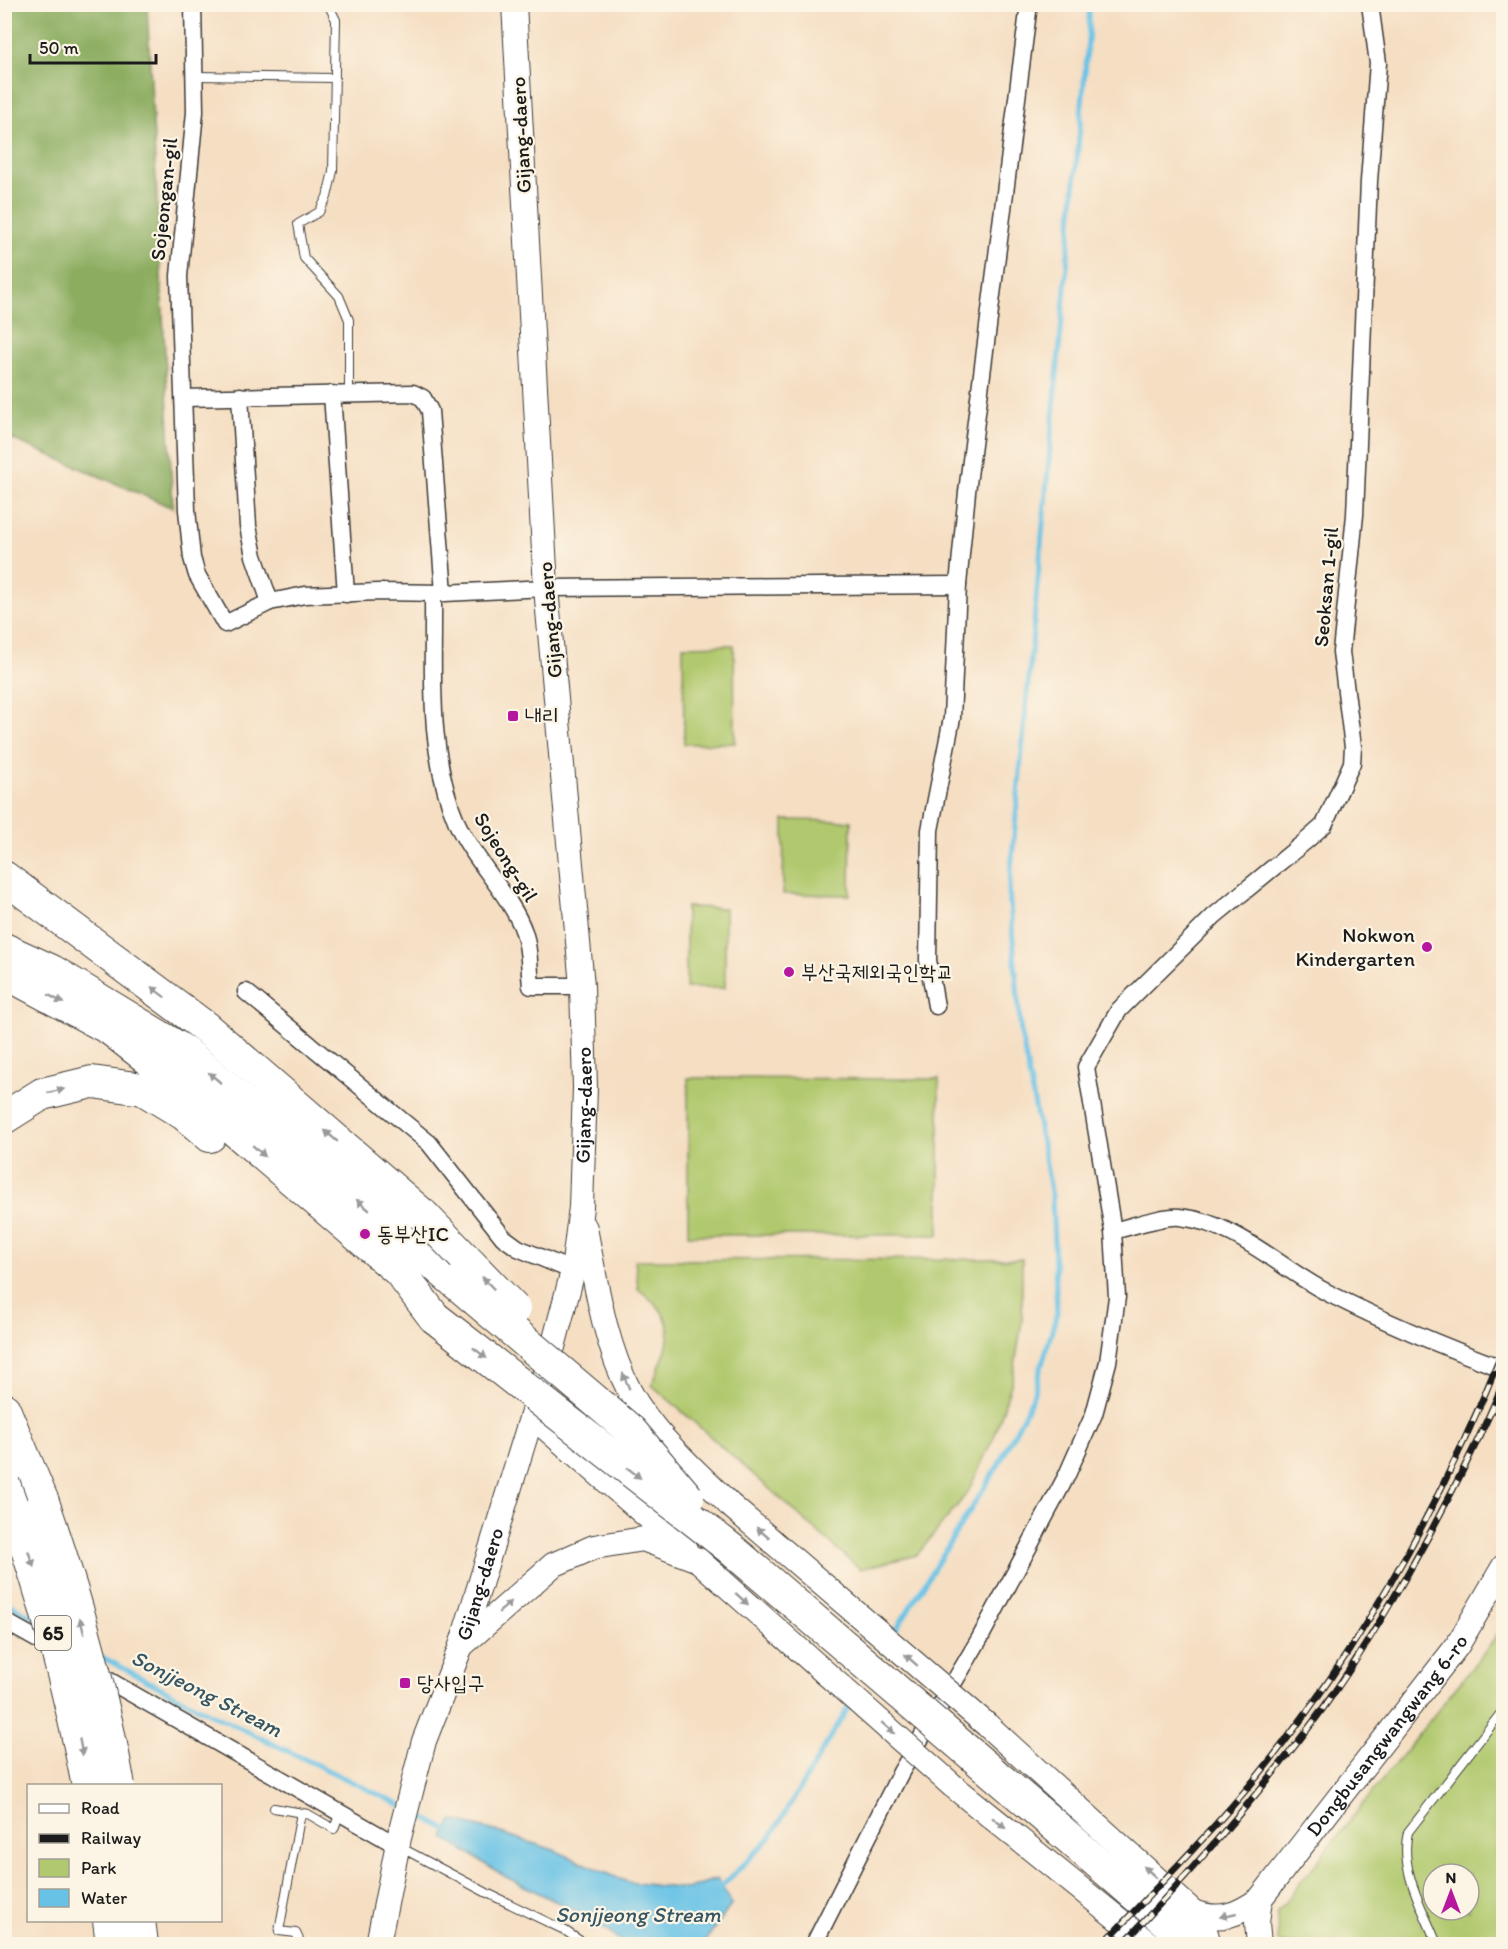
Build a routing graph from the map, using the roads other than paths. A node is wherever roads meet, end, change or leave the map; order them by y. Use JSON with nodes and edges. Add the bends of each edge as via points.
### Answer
{"nodes":[{"id":1,"x":194,"y":4,"type":"edge"},
{"id":2,"x":328,"y":4,"type":"edge"},
{"id":3,"x":514,"y":4,"type":"edge"},
{"id":4,"x":1029,"y":4,"type":"edge"},
{"id":5,"x":1370,"y":4,"type":"edge"},
{"id":6,"x":196,"y":76,"type":"junction"},
{"id":7,"x":334,"y":78,"type":"junction"},
{"id":8,"x":340,"y":394,"type":"junction"},
{"id":9,"x":240,"y":396,"type":"junction"},
{"id":10,"x":184,"y":398,"type":"junction"},
{"id":11,"x":958,"y":585,"type":"junction"},
{"id":12,"x":546,"y":588,"type":"junction"},
{"id":13,"x":438,"y":593,"type":"junction"},
{"id":14,"x":346,"y":594,"type":"junction"},
{"id":15,"x":270,"y":602,"type":"junction"},
{"id":16,"x":4,"y":877,"type":"edge"},
{"id":17,"x":4,"y":949,"type":"edge"},
{"id":18,"x":4,"y":972,"type":"edge"},
{"id":19,"x":582,"y":986,"type":"junction"},
{"id":20,"x":246,"y":992,"type":"dead end"},
{"id":21,"x":936,"y":1006,"type":"dead end"},
{"id":22,"x":4,"y":1118,"type":"edge"},
{"id":23,"x":581,"y":1207,"type":"junction"},
{"id":24,"x":1113,"y":1231,"type":"junction"},
{"id":25,"x":573,"y":1271,"type":"junction"},
{"id":26,"x":434,"y":1317,"type":"junction"},
{"id":27,"x":553,"y":1347,"type":"junction"},
{"id":28,"x":1503,"y":1369,"type":"edge"},
{"id":29,"x":4,"y":1409,"type":"edge"},
{"id":30,"x":533,"y":1417,"type":"junction"},
{"id":31,"x":631,"y":1431,"type":"junction"},
{"id":32,"x":4,"y":1484,"type":"edge"},
{"id":33,"x":730,"y":1505,"type":"junction"},
{"id":34,"x":731,"y":1549,"type":"junction"},
{"id":35,"x":698,"y":1560,"type":"junction"},
{"id":36,"x":1503,"y":1566,"type":"edge"},
{"id":37,"x":4,"y":1621,"type":"edge"},
{"id":38,"x":461,"y":1646,"type":"junction"},
{"id":39,"x":1503,"y":1709,"type":"edge"},
{"id":40,"x":88,"y":1784,"type":"edge"},
{"id":41,"x":119,"y":1784,"type":"edge"},
{"id":42,"x":274,"y":1808,"type":"dead end"},
{"id":43,"x":340,"y":1812,"type":"junction"},
{"id":44,"x":301,"y":1813,"type":"junction"},
{"id":45,"x":398,"y":1842,"type":"junction"},
{"id":46,"x":1260,"y":1899,"type":"junction"},
{"id":47,"x":1193,"y":1912,"type":"junction"},
{"id":48,"x":109,"y":1922,"type":"edge"},
{"id":49,"x":139,"y":1922,"type":"edge"},
{"id":50,"x":112,"y":1944,"type":"edge"},
{"id":51,"x":142,"y":1944,"type":"edge"},
{"id":52,"x":301,"y":1944,"type":"edge"},
{"id":53,"x":378,"y":1944,"type":"edge"},
{"id":54,"x":585,"y":1944,"type":"edge"},
{"id":55,"x":814,"y":1944,"type":"edge"},
{"id":56,"x":1149,"y":1944,"type":"edge"},
{"id":57,"x":1192,"y":1944,"type":"edge"},
{"id":58,"x":1209,"y":1944,"type":"edge"},
{"id":59,"x":1259,"y":1944,"type":"edge"},
{"id":60,"x":1437,"y":1944,"type":"edge"}],
"edges":[{"from":1,"to":6,"type":"street","name":"Sojeongan-gil"},
{"from":2,"to":7,"type":"lane","via":[[336,20]]},
{"from":3,"to":12,"type":"main road","name":"Gijang-daero"},
{"from":4,"to":11,"type":"street"},
{"from":5,"to":24,"type":"street","name":"Seoksan 1-gil","via":[[1378,63],[1368,181],[1355,515],[1341,652],[1352,762],[1324,825],[1214,916],[1119,1010],[1086,1067]]},
{"from":6,"to":7,"type":"lane"},
{"from":6,"to":10,"type":"street","name":"Sojeongan-gil","via":[[179,276]]},
{"from":7,"to":8,"type":"lane","via":[[333,171],[327,197],[319,212],[298,224],[304,258],[339,296],[349,320]]},
{"from":8,"to":9,"type":"street"},
{"from":8,"to":13,"type":"street","via":[[413,393],[427,403]]},
{"from":8,"to":14,"type":"street"},
{"from":9,"to":10,"type":"street"},
{"from":9,"to":15,"type":"street","via":[[248,526]]},
{"from":10,"to":15,"type":"street","name":"Sojeongan-gil","via":[[188,535],[197,575],[225,624]]},
{"from":11,"to":12,"type":"street","name":"Sojeongan-gil"},
{"from":11,"to":21,"type":"street","via":[[952,718],[930,830],[928,960]]},
{"from":12,"to":13,"type":"street","name":"Sojeongan-gil"},
{"from":12,"to":19,"type":"main road","name":"Gijang-daero"},
{"from":13,"to":14,"type":"street","name":"Sojeongan-gil"},
{"from":13,"to":19,"type":"street","name":"Sojeong-gil","via":[[435,734],[457,824],[519,921],[528,949],[531,986]]},
{"from":14,"to":15,"type":"street","name":"Sojeongan-gil","via":[[305,595]]},
{"from":31,"to":16,"type":"highway","one_way":true,"bridge":true,"via":[[423,1215],[205,1027]]},
{"from":31,"to":17,"type":"highway","one_way":true,"bridge":true,"via":[[184,1052],[52,971]]},
{"from":18,"to":26,"type":"highway","one_way":true,"via":[[110,1029],[183,1086],[399,1271]]},
{"from":19,"to":23,"type":"main road","name":"Gijang-daero","via":[[585,1087]]},
{"from":20,"to":25,"type":"street","via":[[429,1143],[503,1238]]},
{"from":22,"to":26,"type":"highway","one_way":true,"via":[[42,1094],[92,1082],[143,1089],[184,1114],[387,1289]]},
{"from":23,"to":25,"type":"main road","name":"Gijang-daero"},
{"from":33,"to":23,"type":"main road","one_way":true,"via":[[663,1439],[631,1392],[612,1348]]},
{"from":24,"to":28,"type":"street","via":[[1177,1216],[1228,1230],[1327,1292]]},
{"from":24,"to":55,"type":"street","via":[[1117,1297],[1108,1362],[1094,1414],[1054,1499],[980,1638],[901,1772]]},
{"from":25,"to":27,"type":"main road","name":"Gijang-daero"},
{"from":26,"to":34,"type":"highway","one_way":true,"bridge":true},
{"from":27,"to":30,"type":"main road","name":"Gijang-daero"},
{"from":27,"to":33,"type":"main road"},
{"from":41,"to":29,"type":"highway","number":"65","one_way":true,"bridge":true,"via":[[80,1618],[43,1502]]},
{"from":30,"to":35,"type":"main road"},
{"from":30,"to":38,"type":"main road","name":"Gijang-daero"},
{"from":31,"to":34,"type":"highway","bridge":true},
{"from":32,"to":40,"type":"highway","number":"65","one_way":true,"bridge":true,"via":[[52,1631]]},
{"from":47,"to":33,"type":"main road","one_way":true,"bridge":true,"via":[[987,1725]]},
{"from":34,"to":57,"type":"highway","bridge":true},
{"from":38,"to":35,"type":"main road","one_way":true,"via":[[553,1565],[594,1547],[643,1539]]},
{"from":35,"to":56,"type":"main road","one_way":true,"bridge":true,"via":[[953,1786]]},
{"from":36,"to":46,"type":"main road","name":"Dongbusangwangwang 6-ro","via":[[1457,1646]]},
{"from":37,"to":43,"type":"street"},
{"from":38,"to":45,"type":"main road","name":"Gijang-daero","via":[[424,1741]]},
{"from":39,"to":60,"type":"lane","via":[[1408,1832],[1404,1847],[1406,1864]]},
{"from":42,"to":44,"type":"lane"},
{"from":43,"to":44,"type":"lane","via":[[334,1828]]},
{"from":43,"to":45,"type":"street"},
{"from":44,"to":52,"type":"lane","via":[[279,1931],[296,1933]]},
{"from":45,"to":53,"type":"main road","name":"Gijang-daero"},
{"from":45,"to":54,"type":"lane"},
{"from":46,"to":47,"type":"main road","name":"Dongbusangwangwang 6-ro","one_way":true,"via":[[1239,1912],[1221,1917]]},
{"from":46,"to":59,"type":"main road"},
{"from":47,"to":58,"type":"main road","via":[[1204,1927]]},
{"from":48,"to":50,"type":"highway"},
{"from":49,"to":51,"type":"highway"}]}
